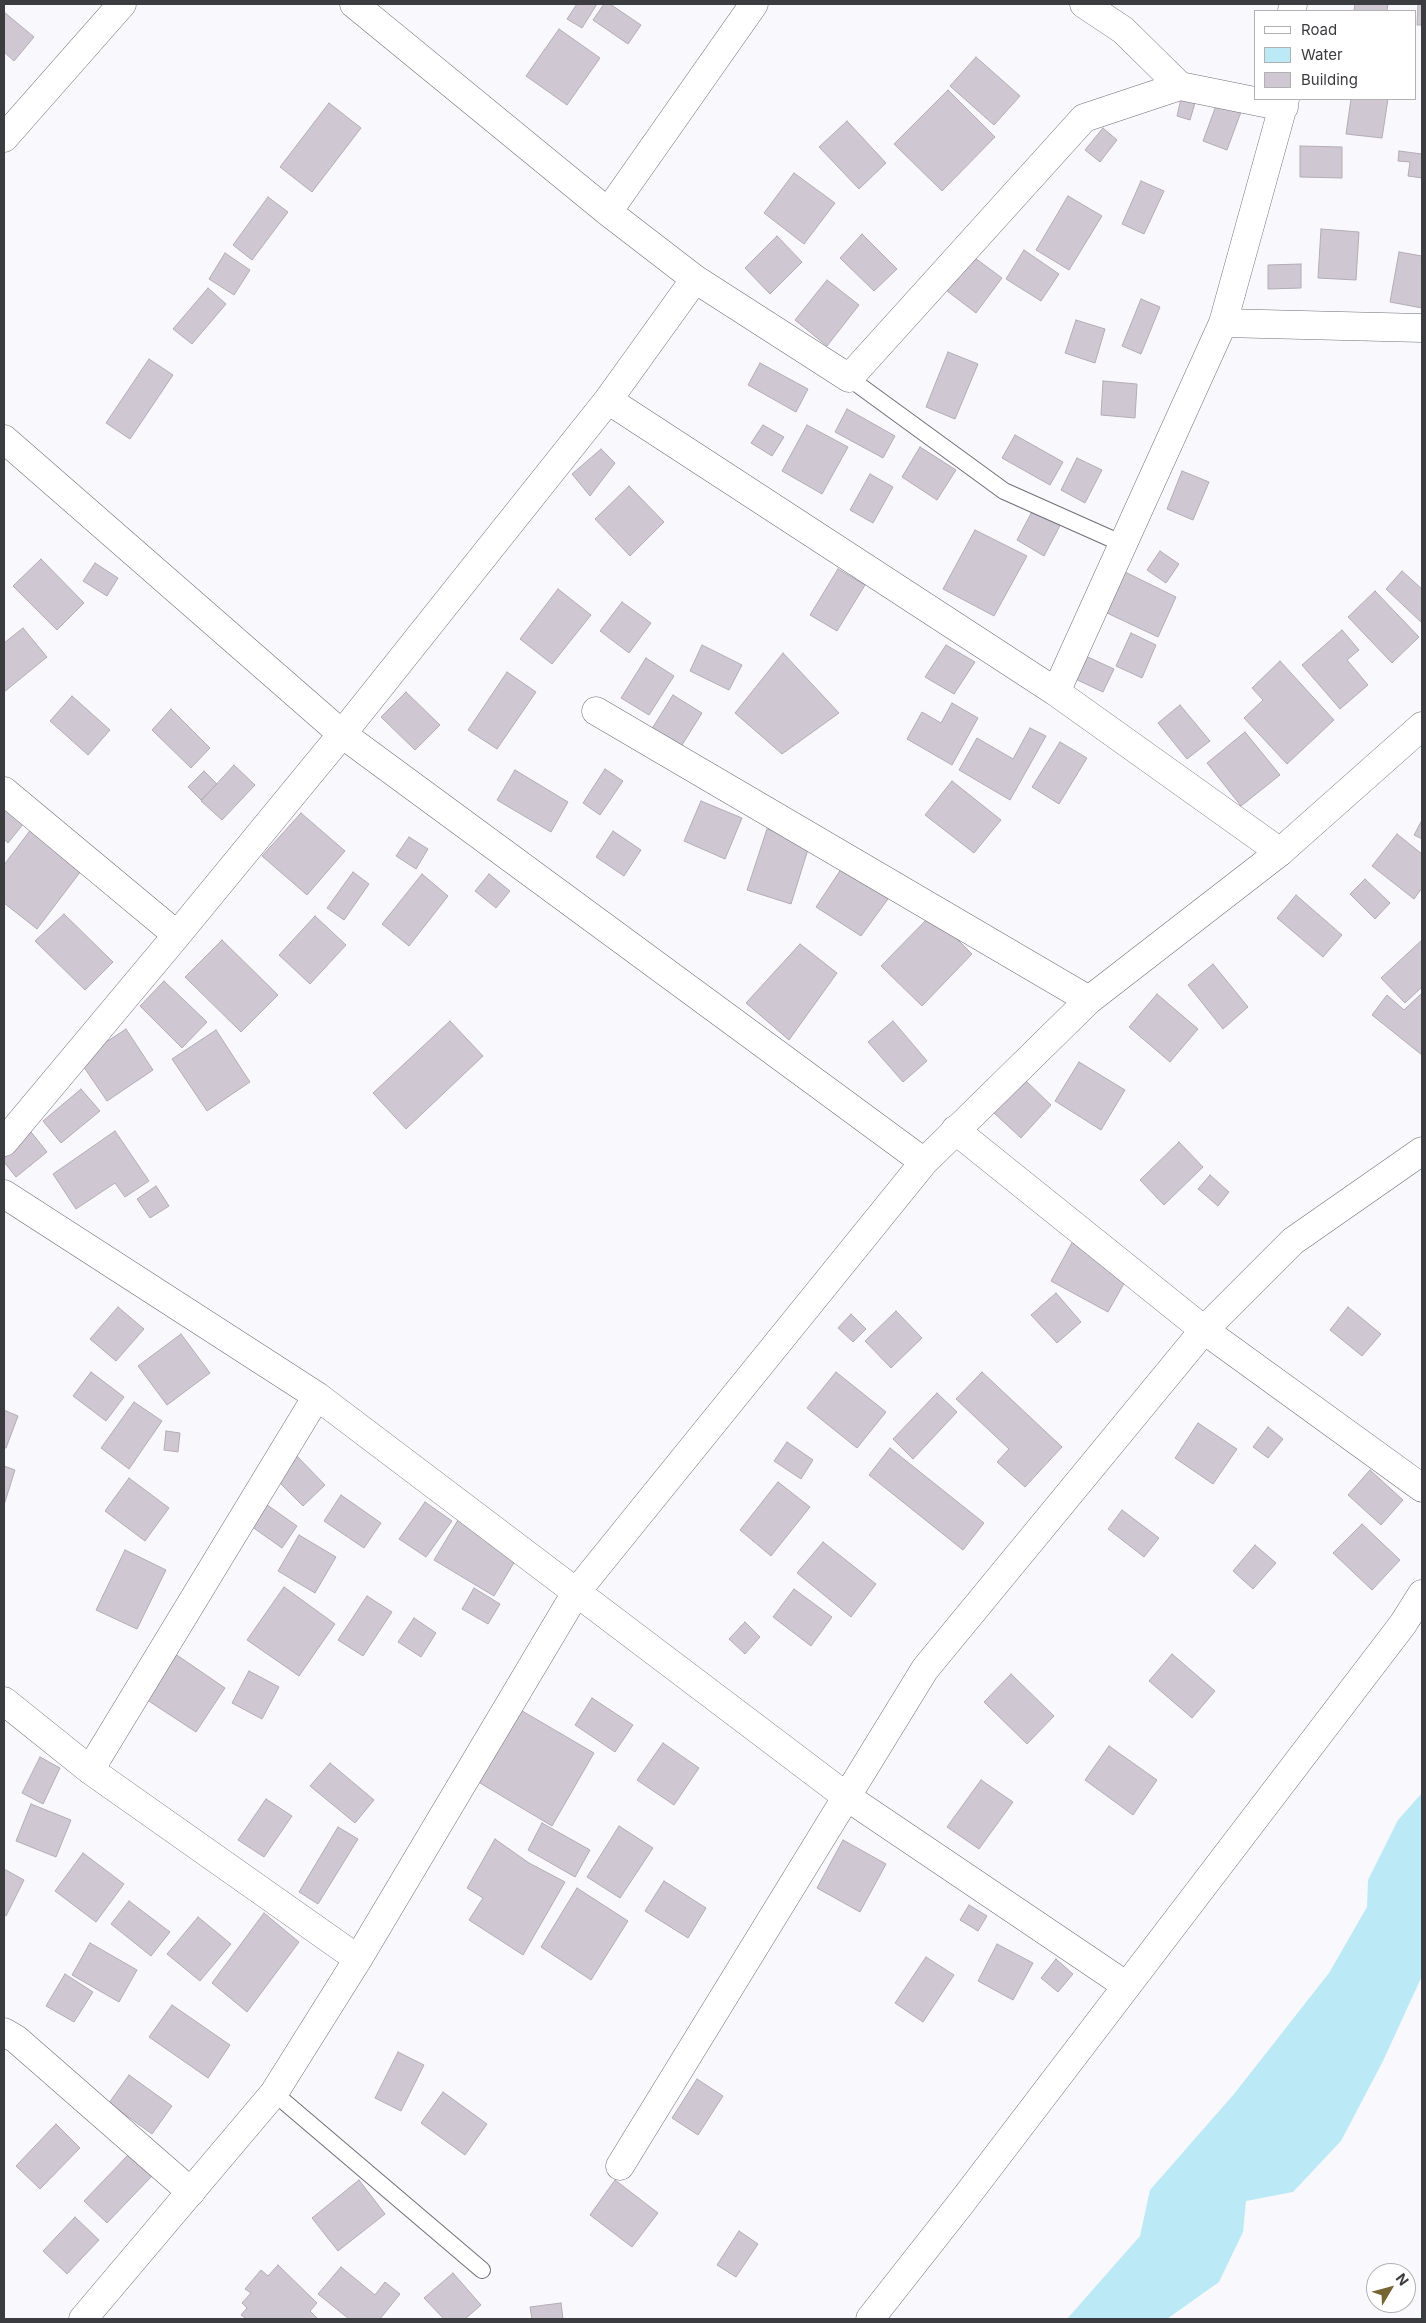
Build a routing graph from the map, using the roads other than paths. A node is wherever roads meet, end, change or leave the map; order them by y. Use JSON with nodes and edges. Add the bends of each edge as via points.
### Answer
{"nodes":[{"id":1,"x":122,"y":4,"type":"edge"},
{"id":2,"x":754,"y":4,"type":"edge"},
{"id":3,"x":1084,"y":4,"type":"edge"},
{"id":4,"x":360,"y":6,"type":"edge"},
{"id":5,"x":1180,"y":86,"type":"junction"},
{"id":6,"x":1254,"y":98,"type":"edge"},
{"id":7,"x":1266,"y":100,"type":"edge"},
{"id":8,"x":1285,"y":103,"type":"edge"},
{"id":9,"x":4,"y":138,"type":"edge"},
{"id":10,"x":608,"y":212,"type":"junction"},
{"id":11,"x":695,"y":279,"type":"junction"},
{"id":12,"x":1222,"y":323,"type":"junction"},
{"id":13,"x":1422,"y":328,"type":"edge"},
{"id":14,"x":848,"y":378,"type":"junction"},
{"id":15,"x":608,"y":400,"type":"junction"},
{"id":16,"x":4,"y":439,"type":"edge"},
{"id":17,"x":1123,"y":544,"type":"junction"},
{"id":18,"x":1056,"y":692,"type":"junction"},
{"id":19,"x":596,"y":711,"type":"dead end"},
{"id":20,"x":1422,"y":726,"type":"edge"},
{"id":21,"x":342,"y":734,"type":"junction"},
{"id":22,"x":4,"y":791,"type":"edge"},
{"id":23,"x":1280,"y":852,"type":"junction"},
{"id":24,"x":178,"y":935,"type":"junction"},
{"id":25,"x":1089,"y":1000,"type":"junction"},
{"id":26,"x":955,"y":1130,"type":"junction"},
{"id":27,"x":4,"y":1142,"type":"edge"},
{"id":28,"x":1422,"y":1151,"type":"edge"},
{"id":29,"x":924,"y":1162,"type":"junction"},
{"id":30,"x":4,"y":1194,"type":"edge"},
{"id":31,"x":1204,"y":1330,"type":"junction"},
{"id":32,"x":317,"y":1396,"type":"junction"},
{"id":33,"x":1422,"y":1488,"type":"edge"},
{"id":34,"x":577,"y":1591,"type":"junction"},
{"id":35,"x":1422,"y":1594,"type":"edge"},
{"id":36,"x":4,"y":1701,"type":"edge"},
{"id":37,"x":90,"y":1770,"type":"junction"},
{"id":38,"x":847,"y":1796,"type":"junction"},
{"id":39,"x":358,"y":1959,"type":"junction"},
{"id":40,"x":1127,"y":1986,"type":"junction"},
{"id":41,"x":4,"y":2032,"type":"edge"},
{"id":42,"x":274,"y":2093,"type":"junction"},
{"id":43,"x":620,"y":2166,"type":"dead end"},
{"id":44,"x":191,"y":2192,"type":"junction"},
{"id":45,"x":482,"y":2270,"type":"dead end"},
{"id":46,"x":83,"y":2319,"type":"edge"},
{"id":47,"x":870,"y":2319,"type":"edge"}],
"edges":[{"from":1,"to":9,"type":"street"},
{"from":2,"to":10,"type":"street"},
{"from":3,"to":5,"type":"street","via":[[1123,30]]},
{"from":4,"to":10,"type":"street"},
{"from":5,"to":6,"type":"street"},
{"from":5,"to":14,"type":"street","via":[[1084,118]]},
{"from":7,"to":8,"type":"street"},
{"from":8,"to":12,"type":"street"},
{"from":10,"to":11,"type":"street"},
{"from":11,"to":14,"type":"street"},
{"from":11,"to":15,"type":"street"},
{"from":12,"to":13,"type":"street"},
{"from":12,"to":17,"type":"street"},
{"from":14,"to":17,"type":"lane","via":[[1004,492]]},
{"from":15,"to":18,"type":"street"},
{"from":15,"to":21,"type":"street"},
{"from":16,"to":21,"type":"street"},
{"from":17,"to":18,"type":"street"},
{"from":18,"to":23,"type":"street"},
{"from":19,"to":25,"type":"street"},
{"from":20,"to":23,"type":"street"},
{"from":21,"to":24,"type":"street"},
{"from":21,"to":29,"type":"street"},
{"from":22,"to":24,"type":"street"},
{"from":23,"to":25,"type":"street"},
{"from":24,"to":27,"type":"street"},
{"from":25,"to":26,"type":"street"},
{"from":26,"to":29,"type":"street"},
{"from":26,"to":31,"type":"street"},
{"from":28,"to":31,"type":"street","via":[[1293,1241]]},
{"from":29,"to":34,"type":"street"},
{"from":30,"to":32,"type":"street"},
{"from":31,"to":33,"type":"street"},
{"from":31,"to":38,"type":"street","via":[[925,1669]]},
{"from":32,"to":34,"type":"street"},
{"from":32,"to":37,"type":"street"},
{"from":34,"to":38,"type":"street"},
{"from":34,"to":39,"type":"street"},
{"from":35,"to":40,"type":"street","via":[[1403,1624]]},
{"from":36,"to":37,"type":"street"},
{"from":37,"to":39,"type":"street"},
{"from":38,"to":40,"type":"street"},
{"from":38,"to":43,"type":"street"},
{"from":39,"to":42,"type":"street"},
{"from":40,"to":47,"type":"street"},
{"from":41,"to":44,"type":"street"},
{"from":42,"to":44,"type":"street"},
{"from":42,"to":45,"type":"lane"},
{"from":44,"to":46,"type":"street"}]}
